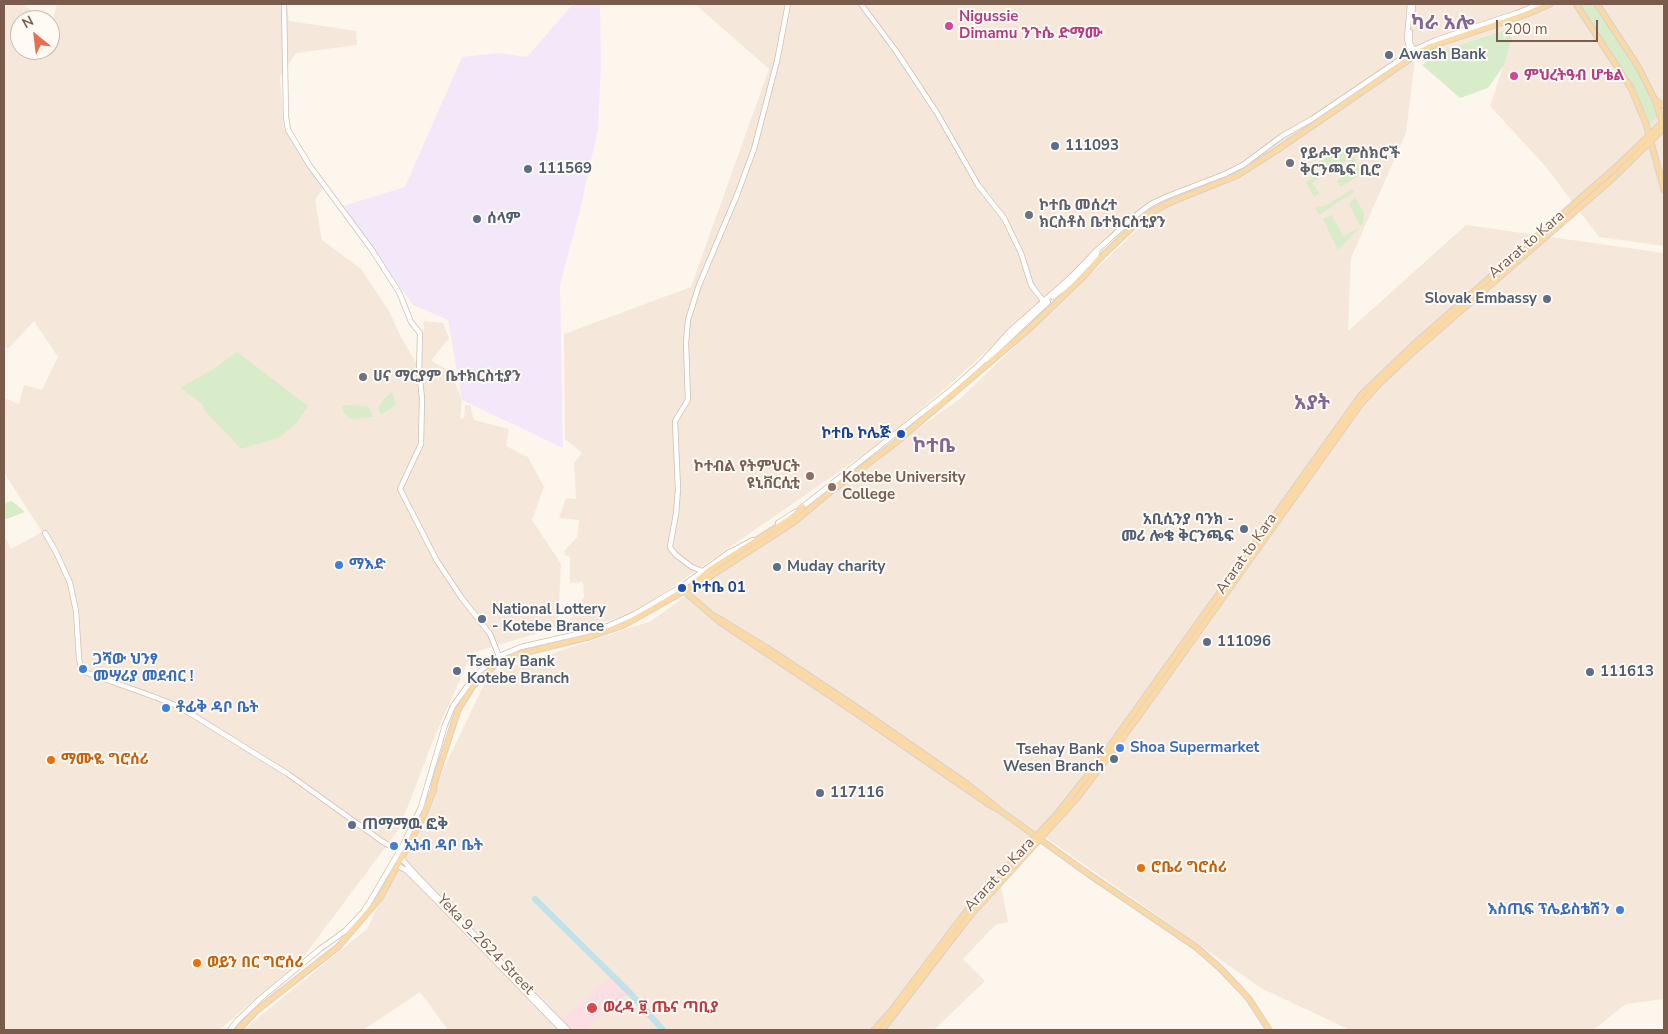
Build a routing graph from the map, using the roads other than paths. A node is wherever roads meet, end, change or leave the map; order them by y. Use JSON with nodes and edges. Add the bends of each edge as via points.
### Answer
{"nodes":[{"id":1,"x":284,"y":4,"type":"edge"},
{"id":2,"x":788,"y":4,"type":"edge"},
{"id":3,"x":861,"y":4,"type":"edge"},
{"id":4,"x":1412,"y":4,"type":"edge"},
{"id":5,"x":1539,"y":4,"type":"edge"},
{"id":6,"x":1550,"y":4,"type":"edge"},
{"id":7,"x":1576,"y":4,"type":"edge"},
{"id":8,"x":1597,"y":4,"type":"edge"},
{"id":9,"x":1413,"y":53,"type":"junction"},
{"id":10,"x":1654,"y":100,"type":"junction"},
{"id":11,"x":1664,"y":106,"type":"edge"},
{"id":12,"x":1664,"y":126,"type":"edge"},
{"id":13,"x":1650,"y":139,"type":"junction"},
{"id":14,"x":1642,"y":151,"type":"junction"},
{"id":15,"x":1654,"y":155,"type":"junction"},
{"id":16,"x":1664,"y":190,"type":"edge"},
{"id":17,"x":1541,"y":237,"type":"junction"},
{"id":18,"x":1044,"y":303,"type":"junction"},
{"id":19,"x":985,"y":359,"type":"junction"},
{"id":20,"x":983,"y":368,"type":"junction"},
{"id":21,"x":803,"y":507,"type":"junction"},
{"id":22,"x":45,"y":533,"type":"dead end"},
{"id":23,"x":692,"y":567,"type":"junction"},
{"id":24,"x":702,"y":571,"type":"junction"},
{"id":25,"x":695,"y":576,"type":"junction"},
{"id":26,"x":686,"y":590,"type":"junction"},
{"id":27,"x":500,"y":659,"type":"junction"},
{"id":28,"x":1038,"y":839,"type":"junction"},
{"id":29,"x":400,"y":851,"type":"junction"},
{"id":30,"x":402,"y":859,"type":"junction"},
{"id":31,"x":398,"y":866,"type":"junction"},
{"id":32,"x":408,"y":869,"type":"junction"},
{"id":33,"x":944,"y":944,"type":"junction"},
{"id":34,"x":230,"y":1030,"type":"edge"},
{"id":35,"x":238,"y":1030,"type":"edge"},
{"id":36,"x":562,"y":1030,"type":"edge"},
{"id":37,"x":568,"y":1030,"type":"edge"},
{"id":38,"x":874,"y":1030,"type":"edge"},
{"id":39,"x":882,"y":1030,"type":"edge"},
{"id":40,"x":1269,"y":1030,"type":"edge"}],
"edges":[{"from":1,"to":27,"type":"street","via":[[288,130],[310,166],[372,250],[420,333],[421,444],[400,489],[437,561],[490,634]]},
{"from":2,"to":23,"type":"street","via":[[754,149],[688,320],[688,400],[675,421],[678,489],[670,546],[672,552]]},
{"from":3,"to":18,"type":"street","via":[[938,113],[978,185],[1004,218],[1021,253],[1031,285]]},
{"from":4,"to":9,"type":"street","via":[[1410,38]]},
{"from":5,"to":9,"type":"street","via":[[1436,40]]},
{"from":6,"to":9,"type":"main road"},
{"from":7,"to":13,"type":"main road","via":[[1631,88]]},
{"from":8,"to":10,"type":"main road","via":[[1639,68]]},
{"from":9,"to":18,"type":"street","via":[[1282,136],[1243,165],[1151,204],[1098,249]]},
{"from":9,"to":20,"type":"main road","via":[[1248,169],[1159,207],[1139,221],[1065,295]]},
{"from":10,"to":11,"type":"main road"},
{"from":10,"to":12,"type":"main road"},
{"from":12,"to":13,"type":"main road","name":"Ararat to Kara"},
{"from":13,"to":14,"type":"main road","name":"Ararat to Kara"},
{"from":13,"to":15,"type":"main road"},
{"from":13,"to":17,"type":"main road","name":"Ararat to Kara"},
{"from":14,"to":15,"type":"main road"},
{"from":14,"to":17,"type":"main road","name":"Ararat to Kara"},
{"from":15,"to":16,"type":"main road"},
{"from":17,"to":28,"type":"main road","name":"Ararat to Kara","via":[[1361,395],[1114,749],[1074,802]]},
{"from":18,"to":19,"type":"street"},
{"from":19,"to":20,"type":"main road"},
{"from":19,"to":21,"type":"street","via":[[933,405]]},
{"from":20,"to":26,"type":"main road","via":[[894,444],[794,522]]},
{"from":21,"to":24,"type":"street"},
{"from":21,"to":26,"type":"main road","via":[[776,529],[711,569]]},
{"from":22,"to":29,"type":"street","via":[[70,583],[82,671],[175,705],[274,765]]},
{"from":23,"to":24,"type":"street"},
{"from":23,"to":25,"type":"street"},
{"from":24,"to":25,"type":"street"},
{"from":25,"to":27,"type":"street","via":[[649,606],[608,626],[521,647]]},
{"from":26,"to":27,"type":"main road","via":[[617,628]]},
{"from":26,"to":28,"type":"main road","via":[[720,622],[844,702]]},
{"from":27,"to":29,"type":"street","via":[[476,674],[453,706],[421,807]]},
{"from":27,"to":30,"type":"main road","via":[[480,678],[458,710],[434,789]]},
{"from":28,"to":33,"type":"main road","name":"Ararat to Kara"},
{"from":28,"to":40,"type":"main road","via":[[1196,947],[1240,989]]},
{"from":29,"to":34,"type":"street","via":[[352,924],[260,999]]},
{"from":30,"to":31,"type":"main road"},
{"from":30,"to":32,"type":"street","name":"Yeka 9_2624 Street"},
{"from":31,"to":32,"type":"street","name":"Yeka 9_2624 Street"},
{"from":31,"to":35,"type":"main road","via":[[380,898],[338,947],[256,1011]]},
{"from":32,"to":36,"type":"street","name":"Yeka 9_2624 Street"},
{"from":32,"to":37,"type":"street","name":"Yeka 9_2624 Street"},
{"from":33,"to":38,"type":"main road","name":"Ararat to Kara"},
{"from":33,"to":39,"type":"main road","name":"Ararat to Kara"}]}
